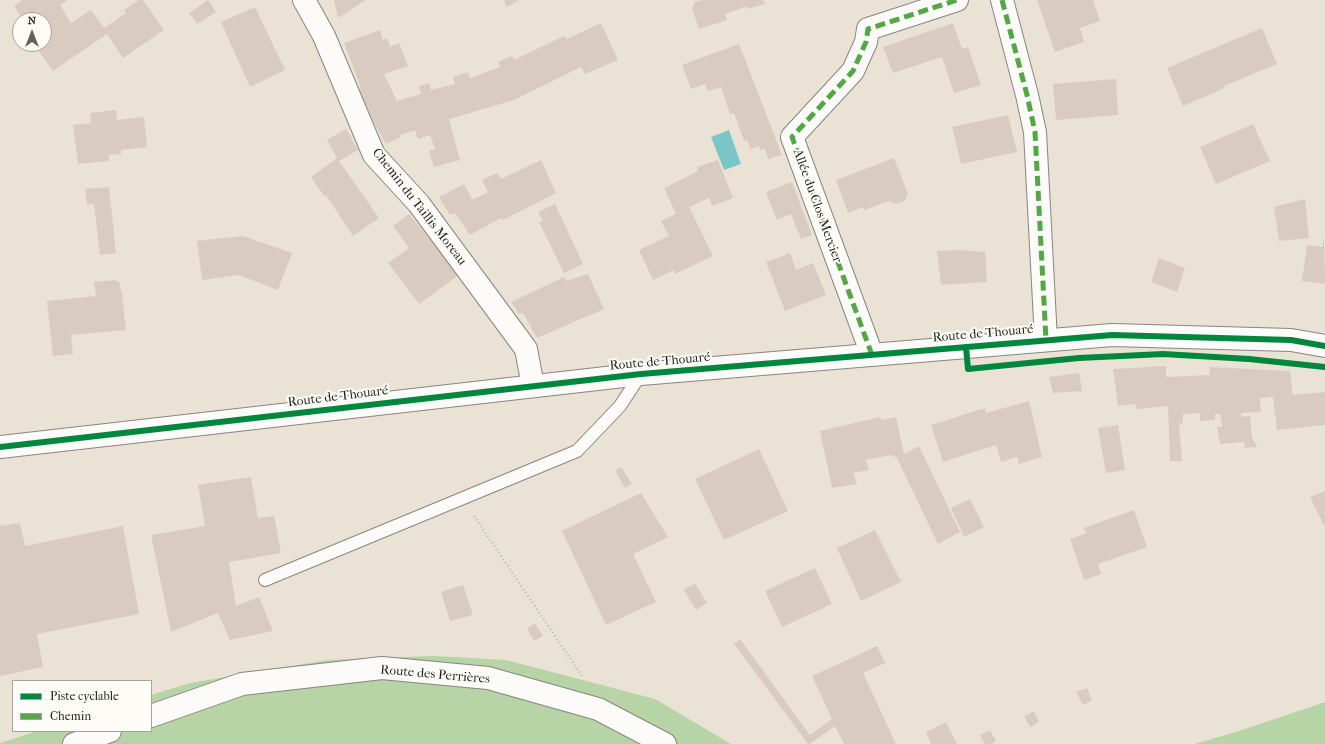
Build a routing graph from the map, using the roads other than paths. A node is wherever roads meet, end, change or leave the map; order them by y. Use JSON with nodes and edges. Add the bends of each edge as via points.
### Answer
{"nodes":[{"id":1,"x":304,"y":0,"type":"edge"},
{"id":2,"x":957,"y":0,"type":"edge"},
{"id":3,"x":1002,"y":0,"type":"edge"},
{"id":4,"x":1046,"y":340,"type":"junction"},
{"id":5,"x":1325,"y":346,"type":"edge"},
{"id":6,"x":872,"y":355,"type":"junction"},
{"id":7,"x":641,"y":374,"type":"junction"},
{"id":8,"x":533,"y":386,"type":"junction"},
{"id":9,"x":0,"y":447,"type":"edge"},
{"id":10,"x":265,"y":580,"type":"dead end"},
{"id":11,"x":152,"y":716,"type":"edge"},
{"id":12,"x":107,"y":732,"type":"edge"},
{"id":13,"x":74,"y":744,"type":"edge"},
{"id":14,"x":665,"y":744,"type":"edge"}],
"edges":[{"from":1,"to":8,"type":"street","name":"Chemin du Taillis Moreau","via":[[324,36],[374,155],[419,204],[526,349]]},
{"from":2,"to":6,"type":"street","name":"Allée du Clos Mercier","via":[[868,29],[866,42],[853,71],[792,137]]},
{"from":3,"to":4,"type":"street","via":[[1035,132]]},
{"from":4,"to":5,"type":"street","name":"Route de Thouaré","via":[[1112,335],[1290,340]]},
{"from":4,"to":6,"type":"street","name":"Route de Thouaré"},
{"from":6,"to":7,"type":"street","name":"Route de Thouaré"},
{"from":7,"to":8,"type":"street","name":"Route de Thouaré"},
{"from":7,"to":10,"type":"lane","via":[[620,406],[577,451]]},
{"from":8,"to":9,"type":"street","name":"Route de Thouaré"},
{"from":11,"to":14,"type":"street","name":"Route des Perrières","via":[[242,684],[382,668],[488,678],[598,709]]},
{"from":12,"to":13,"type":"street"}]}
